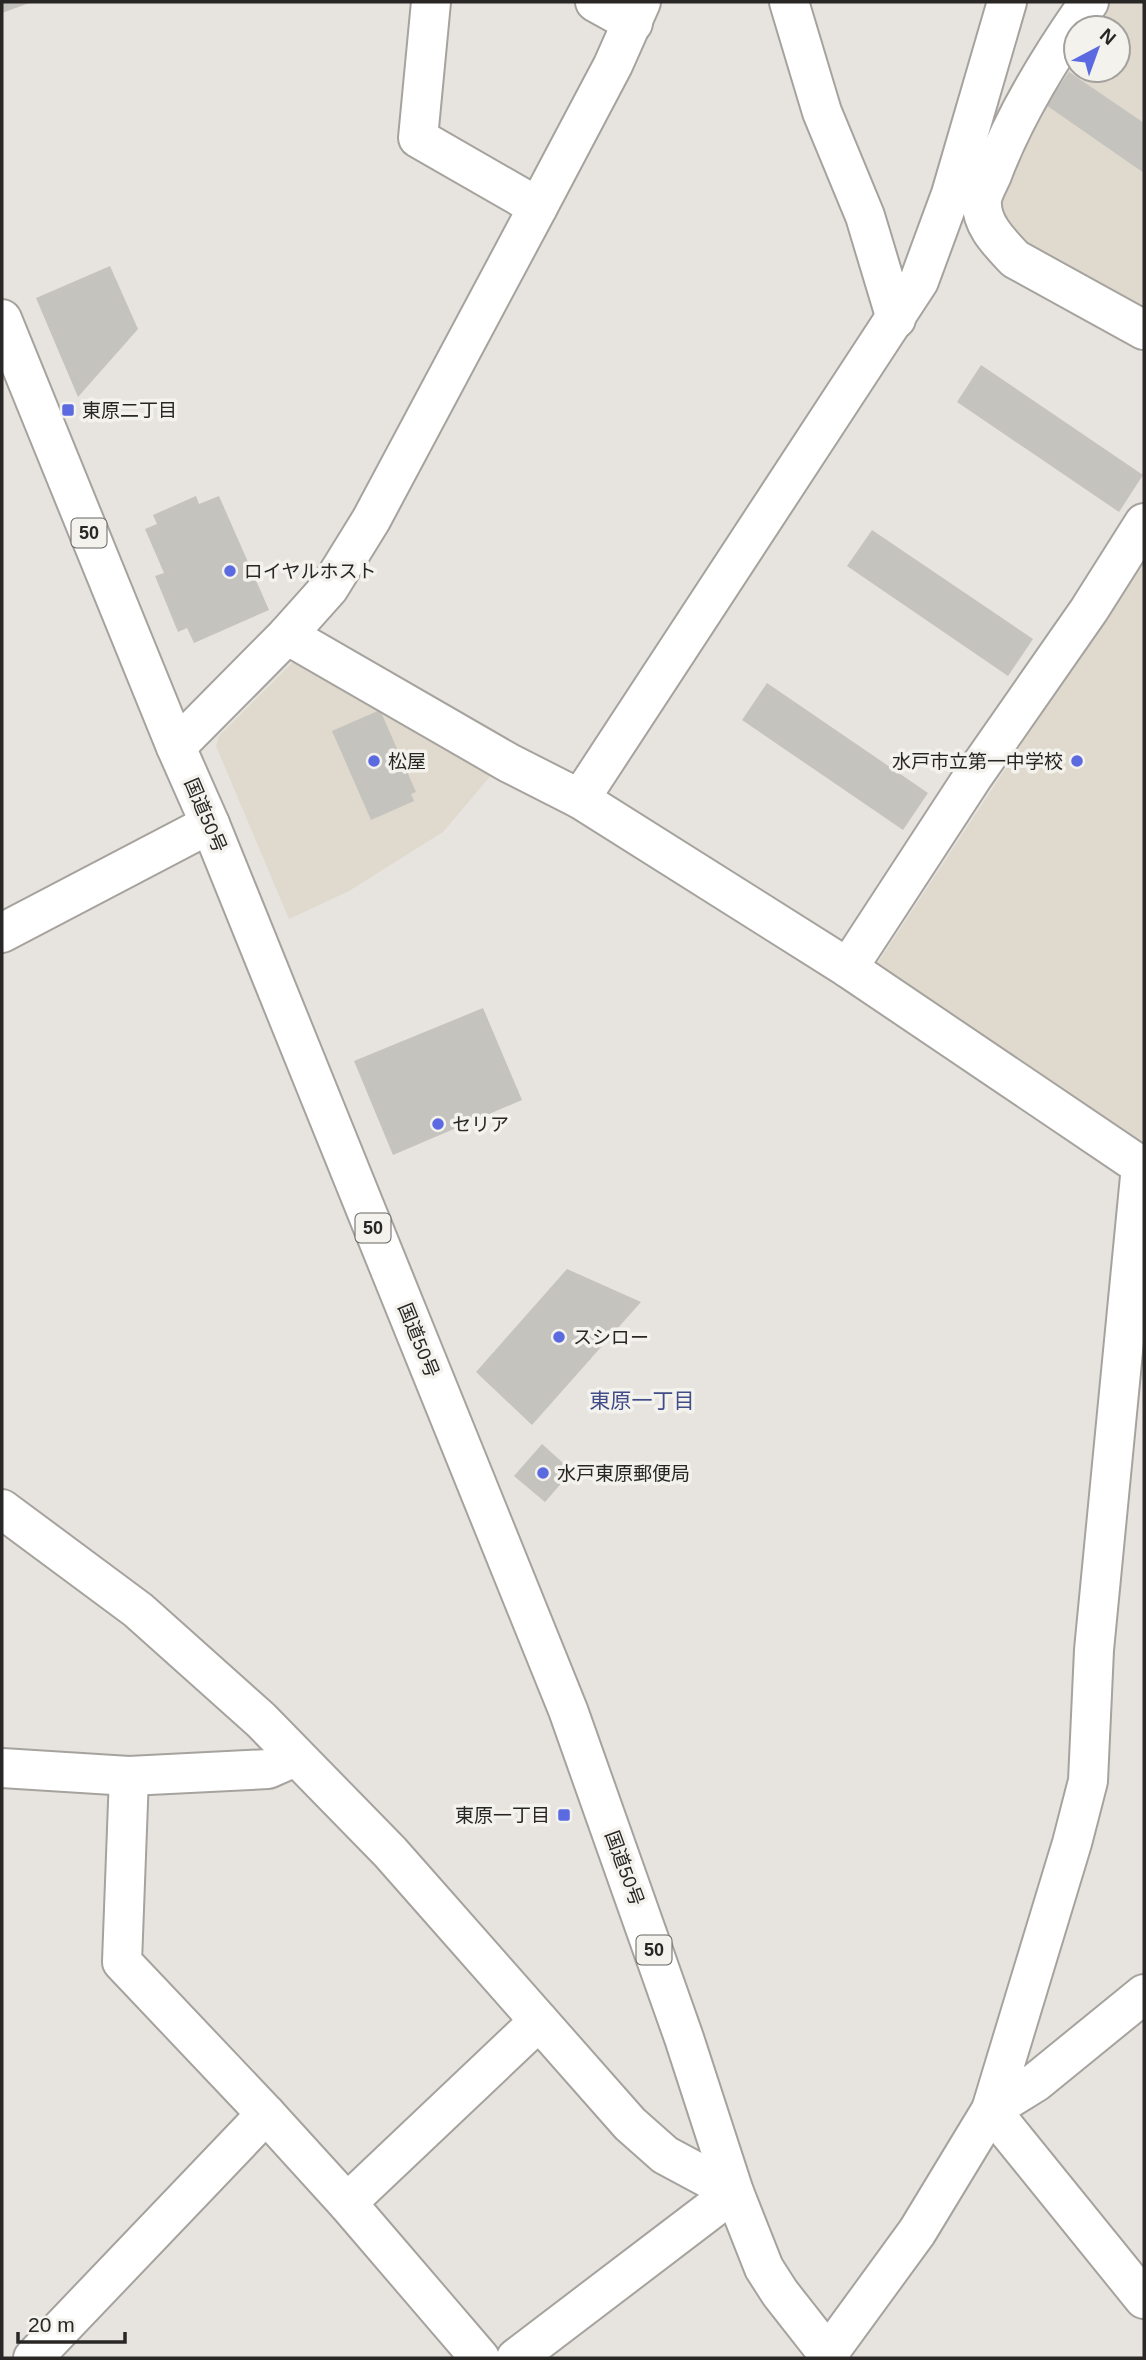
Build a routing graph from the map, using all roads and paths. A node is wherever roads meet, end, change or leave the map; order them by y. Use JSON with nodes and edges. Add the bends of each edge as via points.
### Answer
{"nodes":[{"id":1,"x":431,"y":2,"type":"edge"},
{"id":2,"x":595,"y":2,"type":"edge"},
{"id":3,"x":789,"y":2,"type":"edge"},
{"id":4,"x":1007,"y":2,"type":"edge"},
{"id":5,"x":1089,"y":2,"type":"edge"},
{"id":6,"x":637,"y":12,"type":"edge"},
{"id":7,"x":538,"y":207,"type":"junction"},
{"id":8,"x":896,"y":319,"type":"junction"},
{"id":9,"x":2,"y":320,"type":"edge"},
{"id":10,"x":1144,"y":330,"type":"edge"},
{"id":11,"x":1144,"y":523,"type":"edge"},
{"id":12,"x":287,"y":635,"type":"junction"},
{"id":13,"x":176,"y":747,"type":"junction"},
{"id":14,"x":580,"y":799,"type":"junction"},
{"id":15,"x":210,"y":824,"type":"junction"},
{"id":16,"x":2,"y":933,"type":"edge"},
{"id":17,"x":848,"y":968,"type":"junction"},
{"id":18,"x":1143,"y":1167,"type":"edge"},
{"id":19,"x":2,"y":1509,"type":"edge"},
{"id":20,"x":295,"y":1757,"type":"junction"},
{"id":21,"x":2,"y":1768,"type":"edge"},
{"id":22,"x":129,"y":1776,"type":"junction"},
{"id":23,"x":1144,"y":1994,"type":"edge"},
{"id":24,"x":539,"y":2021,"type":"junction"},
{"id":25,"x":991,"y":2110,"type":"junction"},
{"id":26,"x":266,"y":2114,"type":"junction"},
{"id":27,"x":733,"y":2192,"type":"junction"},
{"id":28,"x":347,"y":2203,"type":"junction"},
{"id":29,"x":1144,"y":2299,"type":"edge"},
{"id":30,"x":830,"y":2356,"type":"edge"},
{"id":31,"x":33,"y":2358,"type":"edge"},
{"id":32,"x":480,"y":2358,"type":"edge"},
{"id":33,"x":516,"y":2358,"type":"edge"}],
"edges":[{"from":1,"to":7,"type":"main road","via":[[418,138]]},
{"from":2,"to":6,"type":"main road"},
{"from":3,"to":8,"type":"main road","via":[[822,112],[864,216]]},
{"from":4,"to":8,"type":"main road","via":[[951,194],[919,281]]},
{"from":5,"to":10,"type":"main road","via":[[1063,38],[1001,151],[982,199],[985,221],[1015,259]]},
{"from":6,"to":7,"type":"main road"},
{"from":7,"to":12,"type":"main road","via":[[371,520],[329,588]]},
{"from":8,"to":14,"type":"main road"},
{"from":9,"to":13,"type":"main road","name":"国道50号","number":"50"},
{"from":11,"to":17,"type":"main road"},
{"from":12,"to":13,"type":"main road"},
{"from":12,"to":14,"type":"main road"},
{"from":13,"to":15,"type":"main road","name":"国道50号","number":"50"},
{"from":14,"to":17,"type":"main road"},
{"from":15,"to":16,"type":"main road"},
{"from":15,"to":27,"type":"main road","name":"国道50号","number":"50","via":[[568,1710],[680,2024]]},
{"from":17,"to":18,"type":"main road"},
{"from":18,"to":25,"type":"main road","via":[[1094,1650],[1088,1781]]},
{"from":19,"to":20,"type":"main road","via":[[138,1610],[261,1720]]},
{"from":20,"to":22,"type":"main road","via":[[268,1769]]},
{"from":20,"to":24,"type":"main road","via":[[390,1852]]},
{"from":21,"to":22,"type":"main road"},
{"from":22,"to":26,"type":"main road","via":[[122,1962]]},
{"from":23,"to":25,"type":"main road","via":[[1036,2082]]},
{"from":24,"to":27,"type":"main road","via":[[630,2124],[665,2154]]},
{"from":24,"to":28,"type":"main road"},
{"from":25,"to":29,"type":"main road"},
{"from":25,"to":30,"type":"main road","via":[[917,2232]]},
{"from":26,"to":28,"type":"main road"},
{"from":26,"to":31,"type":"main road"},
{"from":27,"to":30,"type":"main road","name":"国道50号","number":"50","via":[[764,2268]]},
{"from":27,"to":33,"type":"main road"},
{"from":28,"to":32,"type":"main road"}]}
